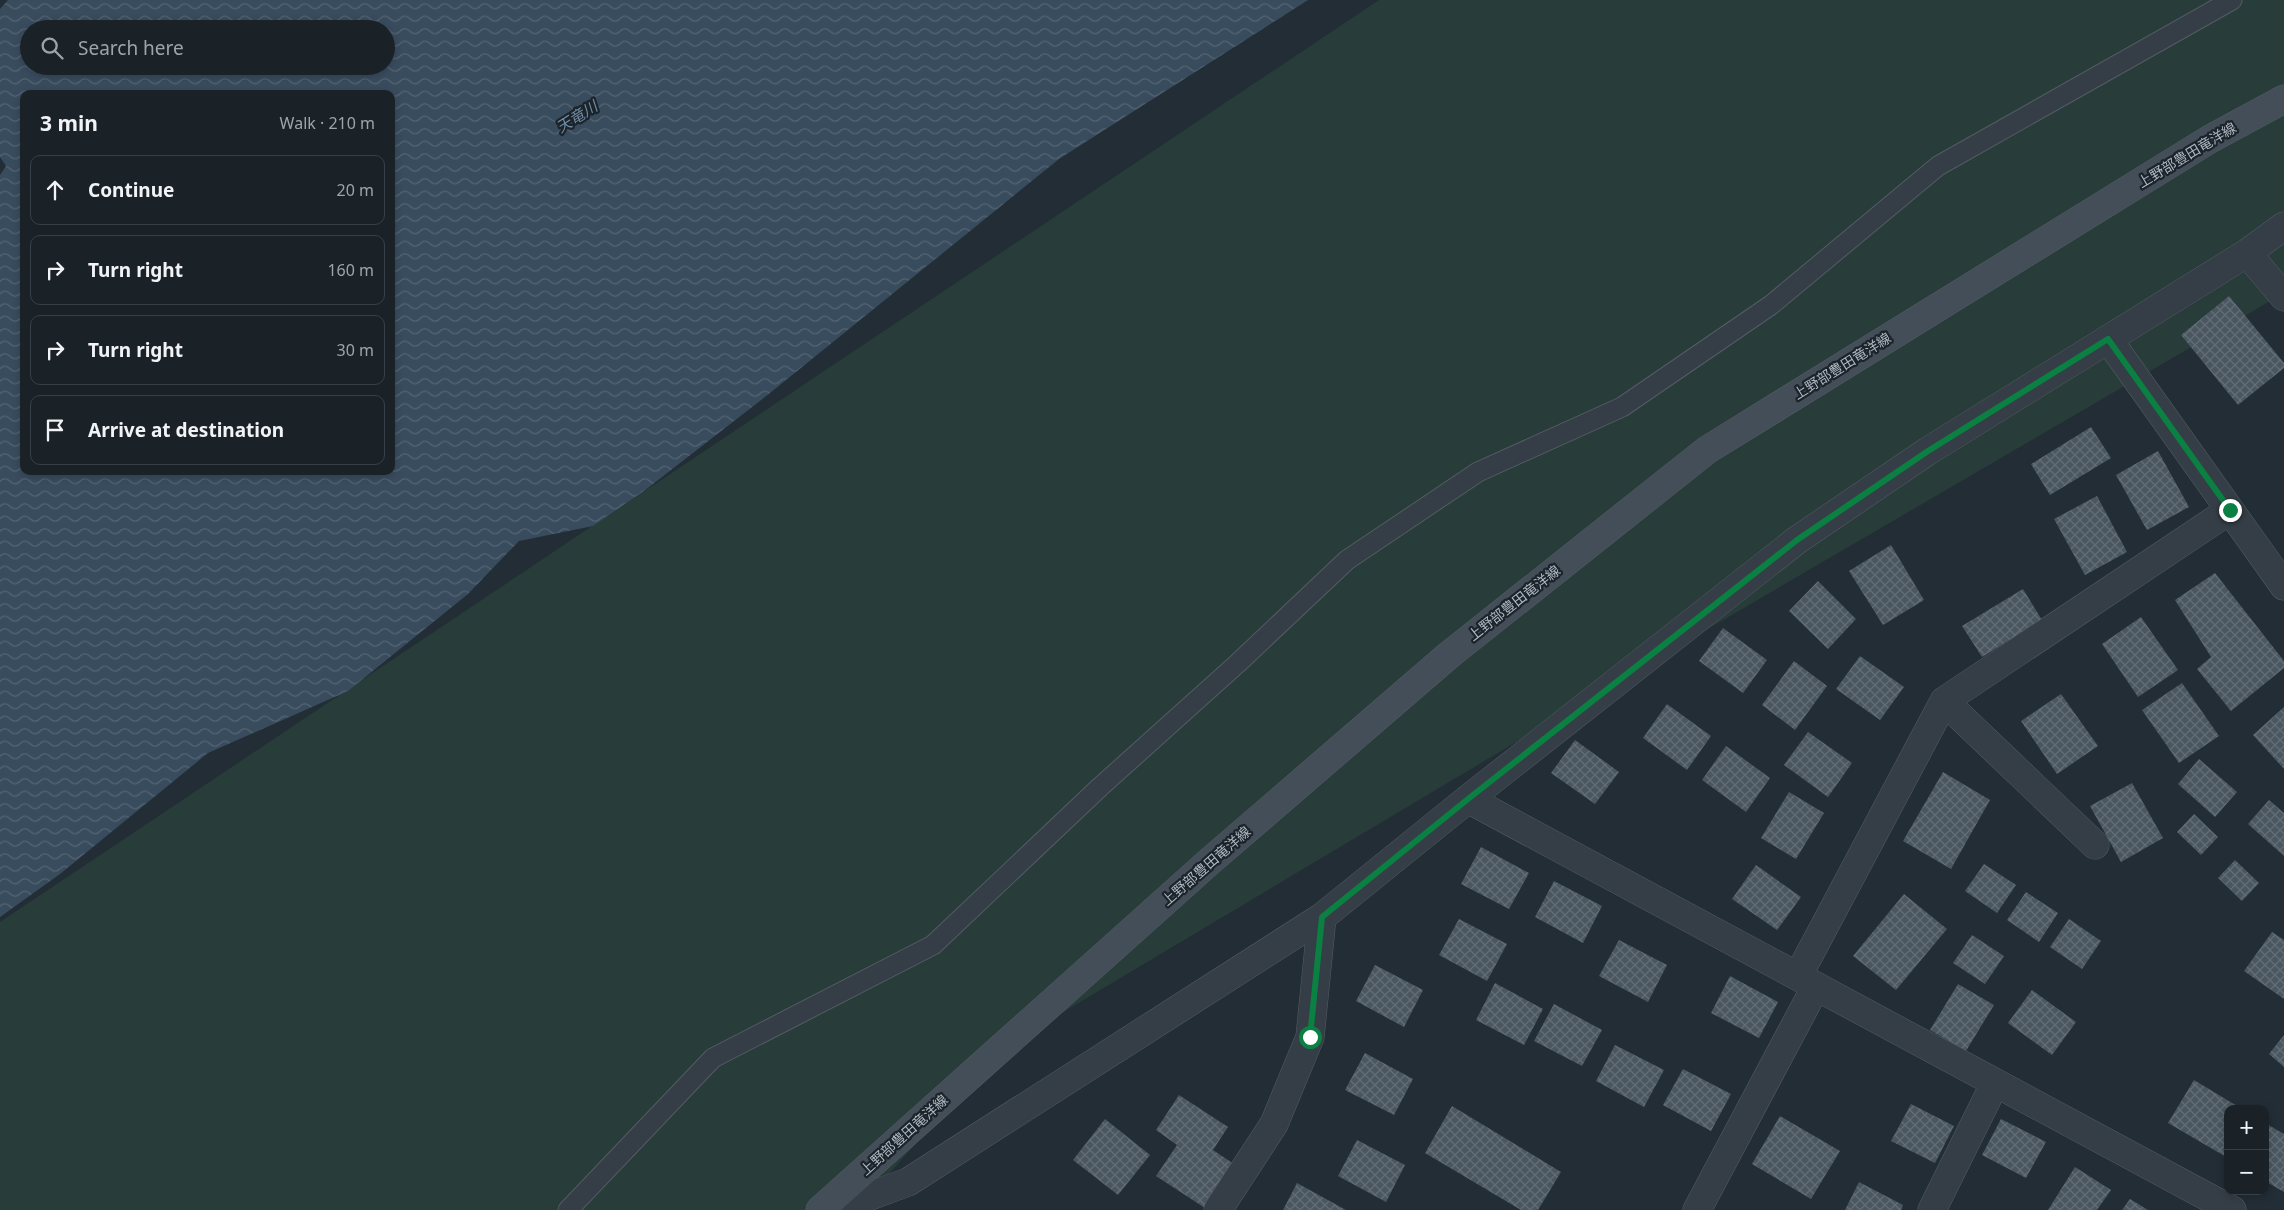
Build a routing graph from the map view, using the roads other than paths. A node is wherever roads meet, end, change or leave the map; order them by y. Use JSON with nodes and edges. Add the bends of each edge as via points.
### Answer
{"nodes":[{"id":1,"x":2232,"y":0,"type":"edge"},
{"id":2,"x":2284,"y":99,"type":"edge"},
{"id":3,"x":2284,"y":226,"type":"edge"},
{"id":4,"x":2247,"y":254,"type":"junction"},
{"id":5,"x":2284,"y":297,"type":"edge"},
{"id":6,"x":2108,"y":339,"type":"junction"},
{"id":7,"x":2230,"y":510,"type":"junction"},
{"id":8,"x":2284,"y":586,"type":"edge"},
{"id":9,"x":1944,"y":700,"type":"junction"},
{"id":10,"x":1468,"y":799,"type":"junction"},
{"id":11,"x":2094,"y":845,"type":"dead end"},
{"id":12,"x":1322,"y":917,"type":"junction"},
{"id":13,"x":1807,"y":981,"type":"junction"},
{"id":14,"x":1995,"y":1083,"type":"junction"},
{"id":15,"x":568,"y":1210,"type":"edge"},
{"id":16,"x":820,"y":1210,"type":"edge"},
{"id":17,"x":832,"y":1210,"type":"edge"},
{"id":18,"x":1218,"y":1210,"type":"edge"},
{"id":19,"x":1697,"y":1210,"type":"edge"},
{"id":20,"x":1932,"y":1210,"type":"edge"},
{"id":21,"x":2232,"y":1210,"type":"edge"}],
"edges":[{"from":1,"to":15,"type":"lane","via":[[1938,166],[1771,305],[1622,407],[1478,472],[1347,560],[933,944],[713,1058]]},
{"from":2,"to":16,"type":"main road","name":"上野部豊田竜洋線","via":[[2210,139],[1707,450],[1449,655],[1210,861]]},
{"from":3,"to":4,"type":"street"},
{"from":4,"to":5,"type":"street"},
{"from":4,"to":6,"type":"street"},
{"from":6,"to":7,"type":"street"},
{"from":6,"to":10,"type":"street","via":[[1928,451],[1797,540]]},
{"from":7,"to":8,"type":"street"},
{"from":7,"to":9,"type":"street"},
{"from":9,"to":11,"type":"street"},
{"from":9,"to":13,"type":"street"},
{"from":10,"to":12,"type":"street"},
{"from":10,"to":13,"type":"street"},
{"from":12,"to":17,"type":"street","via":[[908,1182]]},
{"from":12,"to":18,"type":"street","via":[[1310,1037],[1274,1124]]},
{"from":13,"to":14,"type":"street"},
{"from":13,"to":19,"type":"street"},
{"from":14,"to":20,"type":"street"},
{"from":14,"to":21,"type":"street"}]}
